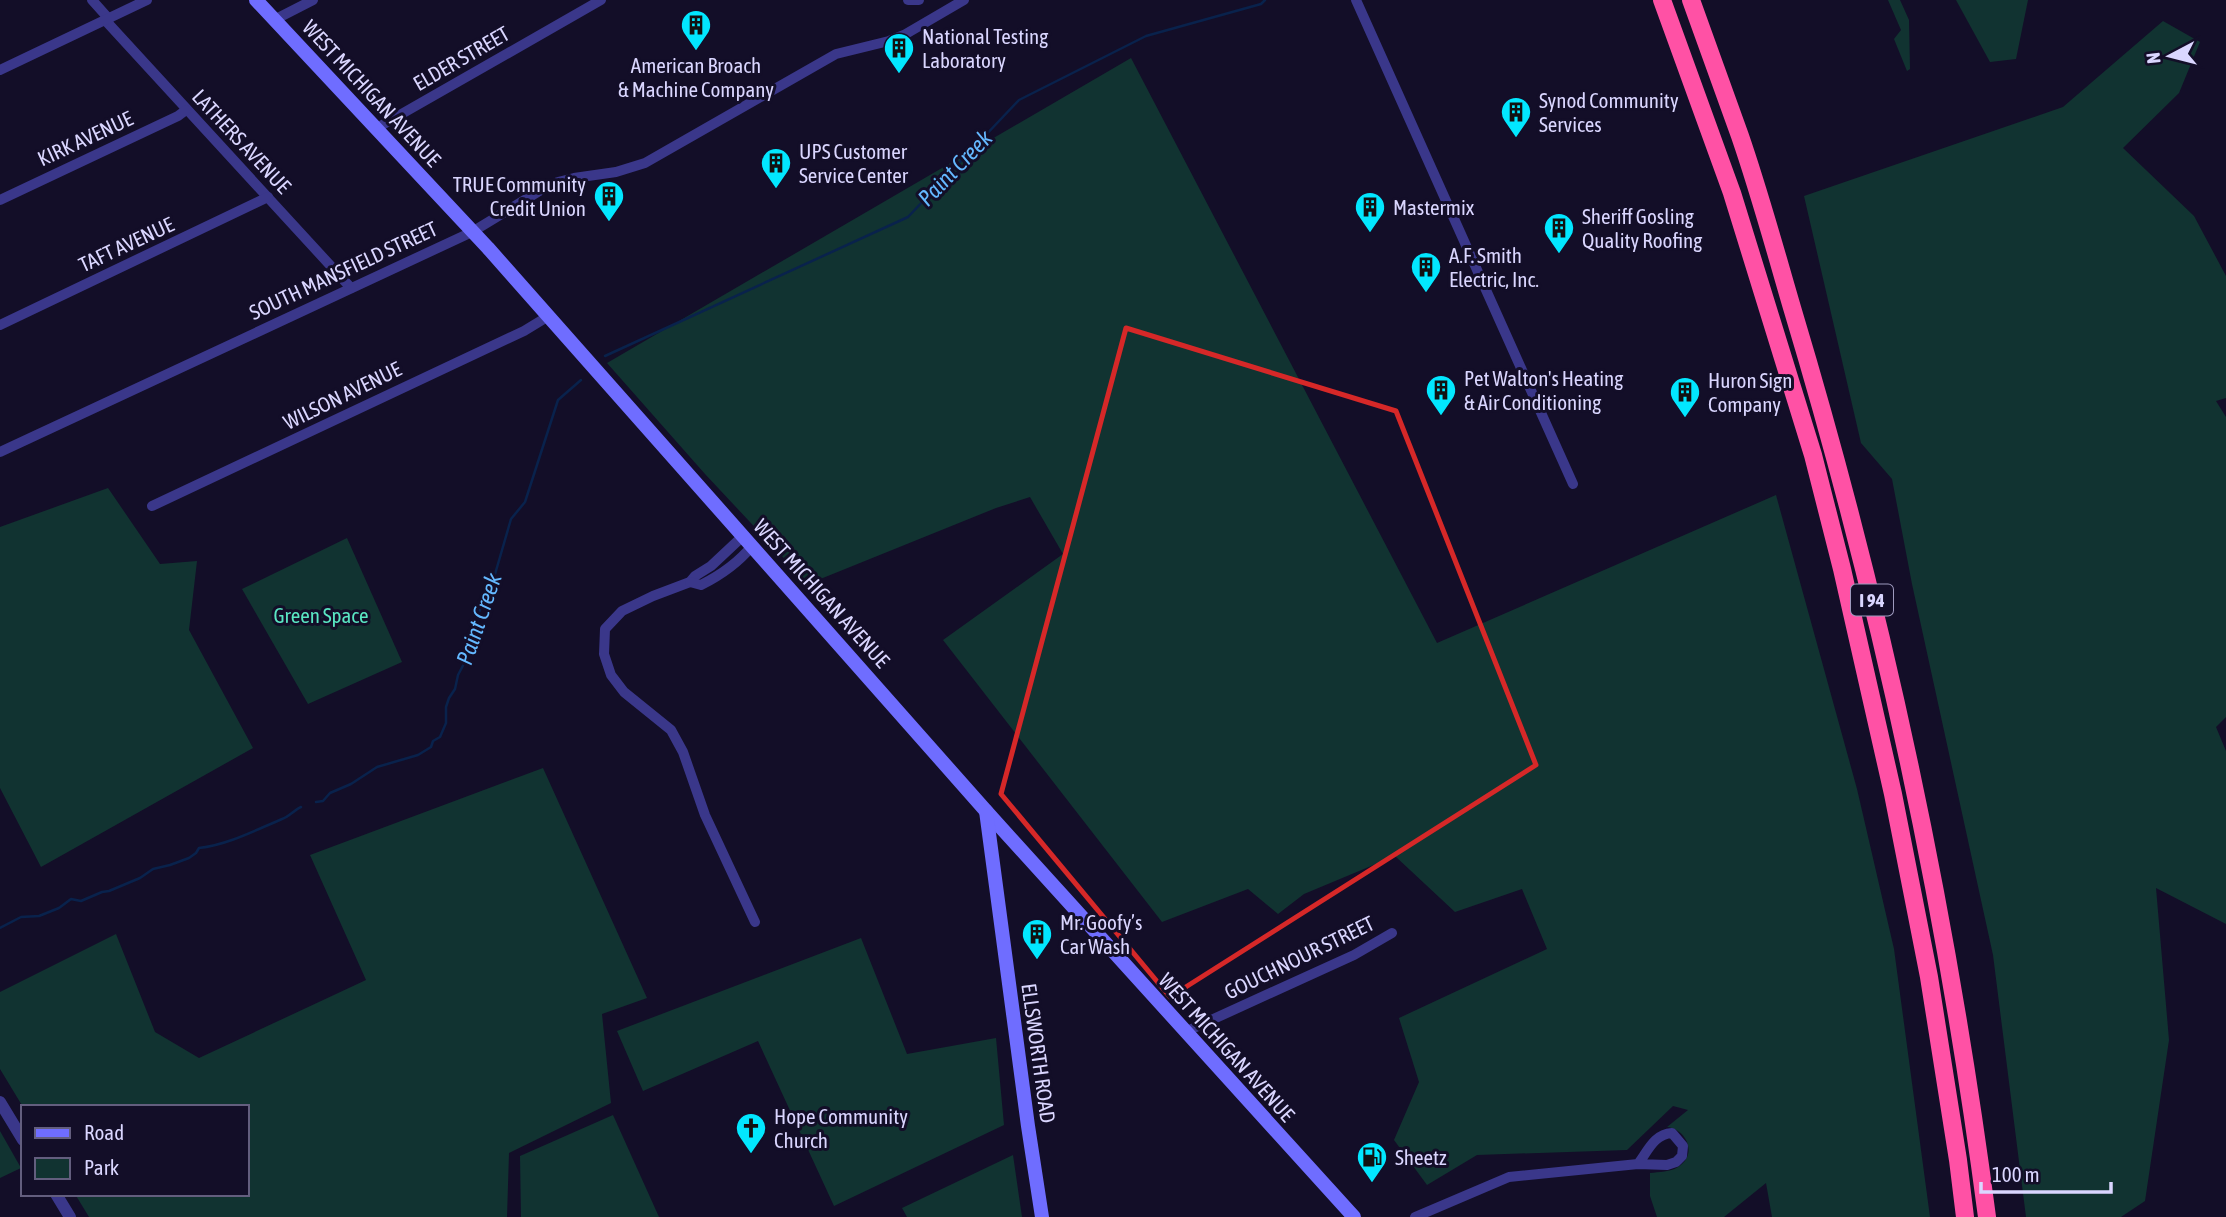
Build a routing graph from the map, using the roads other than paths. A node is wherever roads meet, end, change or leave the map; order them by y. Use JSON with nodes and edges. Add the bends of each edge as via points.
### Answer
{"nodes":[{"id":1,"x":92,"y":0,"type":"edge"},
{"id":2,"x":147,"y":0,"type":"edge"},
{"id":3,"x":256,"y":0,"type":"edge"},
{"id":4,"x":313,"y":0,"type":"edge"},
{"id":5,"x":601,"y":0,"type":"edge"},
{"id":6,"x":908,"y":0,"type":"edge"},
{"id":7,"x":919,"y":0,"type":"edge"},
{"id":8,"x":964,"y":0,"type":"edge"},
{"id":9,"x":1356,"y":0,"type":"edge"},
{"id":10,"x":1662,"y":0,"type":"edge"},
{"id":11,"x":1691,"y":0,"type":"edge"},
{"id":12,"x":107,"y":19,"type":"junction"},
{"id":13,"x":274,"y":20,"type":"junction"},
{"id":14,"x":0,"y":70,"type":"edge"},
{"id":15,"x":186,"y":110,"type":"junction"},
{"id":16,"x":377,"y":128,"type":"junction"},
{"id":17,"x":268,"y":197,"type":"junction"},
{"id":18,"x":0,"y":200,"type":"edge"},
{"id":19,"x":472,"y":232,"type":"junction"},
{"id":20,"x":351,"y":288,"type":"junction"},
{"id":21,"x":547,"y":317,"type":"junction"},
{"id":22,"x":0,"y":325,"type":"edge"},
{"id":23,"x":0,"y":452,"type":"edge"},
{"id":24,"x":1573,"y":484,"type":"dead end"},
{"id":25,"x":152,"y":506,"type":"dead end"},
{"id":26,"x":747,"y":541,"type":"junction"},
{"id":27,"x":986,"y":811,"type":"junction"},
{"id":28,"x":755,"y":922,"type":"dead end"},
{"id":29,"x":1392,"y":933,"type":"dead end"},
{"id":30,"x":1185,"y":1032,"type":"junction"},
{"id":31,"x":0,"y":1102,"type":"edge"},
{"id":32,"x":21,"y":1137,"type":"edge"},
{"id":33,"x":1958,"y":1160,"type":"junction"},
{"id":34,"x":1638,"y":1164,"type":"junction"},
{"id":35,"x":57,"y":1196,"type":"edge"},
{"id":36,"x":70,"y":1217,"type":"edge"},
{"id":37,"x":1042,"y":1217,"type":"edge"},
{"id":38,"x":1354,"y":1217,"type":"edge"},
{"id":39,"x":1415,"y":1217,"type":"edge"},
{"id":40,"x":1958,"y":1217,"type":"edge"},
{"id":41,"x":1965,"y":1217,"type":"edge"},
{"id":42,"x":1987,"y":1217,"type":"edge"}],
"edges":[{"from":1,"to":12,"type":"street","name":"LATHERS AVENUE"},
{"from":2,"to":12,"type":"street"},
{"from":3,"to":13,"type":"main road","name":"WEST MICHIGAN AVENUE"},
{"from":4,"to":13,"type":"street"},
{"from":5,"to":16,"type":"street","name":"ELDER STREET"},
{"from":6,"to":7,"type":"street"},
{"from":8,"to":19,"type":"street","name":"SOUTH MANSFIELD STREET","via":[[904,35],[836,54],[645,163],[558,182]]},
{"from":9,"to":24,"type":"street"},
{"from":10,"to":33,"type":"highway","number":"I 94","via":[[1732,193],[1813,455],[1893,794]]},
{"from":11,"to":42,"type":"highway","number":"I 94","via":[[1741,139],[1861,550],[1915,788],[1955,1002]]},
{"from":12,"to":14,"type":"street"},
{"from":12,"to":15,"type":"street","name":"LATHERS AVENUE"},
{"from":13,"to":16,"type":"main road","name":"WEST MICHIGAN AVENUE"},
{"from":15,"to":17,"type":"street","name":"LATHERS AVENUE"},
{"from":15,"to":18,"type":"street","name":"KIRK AVENUE"},
{"from":16,"to":19,"type":"main road","name":"WEST MICHIGAN AVENUE"},
{"from":17,"to":20,"type":"street","name":"LATHERS AVENUE"},
{"from":17,"to":22,"type":"street","name":"TAFT AVENUE"},
{"from":19,"to":20,"type":"street","name":"SOUTH MANSFIELD STREET"},
{"from":19,"to":21,"type":"main road","name":"WEST MICHIGAN AVENUE"},
{"from":20,"to":23,"type":"street","name":"SOUTH MANSFIELD STREET"},
{"from":21,"to":25,"type":"street","name":"WILSON AVENUE"},
{"from":21,"to":26,"type":"main road","name":"WEST MICHIGAN AVENUE"},
{"from":26,"to":27,"type":"main road","name":"WEST MICHIGAN AVENUE"},
{"from":26,"to":28,"type":"street","via":[[690,582],[622,611],[605,629],[604,654],[611,676],[624,692],[671,730]]},
{"from":27,"to":30,"type":"main road","name":"WEST MICHIGAN AVENUE"},
{"from":27,"to":37,"type":"main road","name":"ELLSWORTH ROAD"},
{"from":29,"to":30,"type":"street","name":"GOUCHNOUR STREET"},
{"from":30,"to":38,"type":"main road","name":"WEST MICHIGAN AVENUE"},
{"from":31,"to":32,"type":"street"},
{"from":33,"to":40,"type":"highway"},
{"from":33,"to":41,"type":"highway","number":"I 94"},
{"from":34,"to":34,"type":"street","via":[[1676,1162],[1683,1146],[1672,1133],[1664,1133]]},
{"from":34,"to":39,"type":"street","via":[[1509,1177]]},
{"from":35,"to":36,"type":"street"}]}
